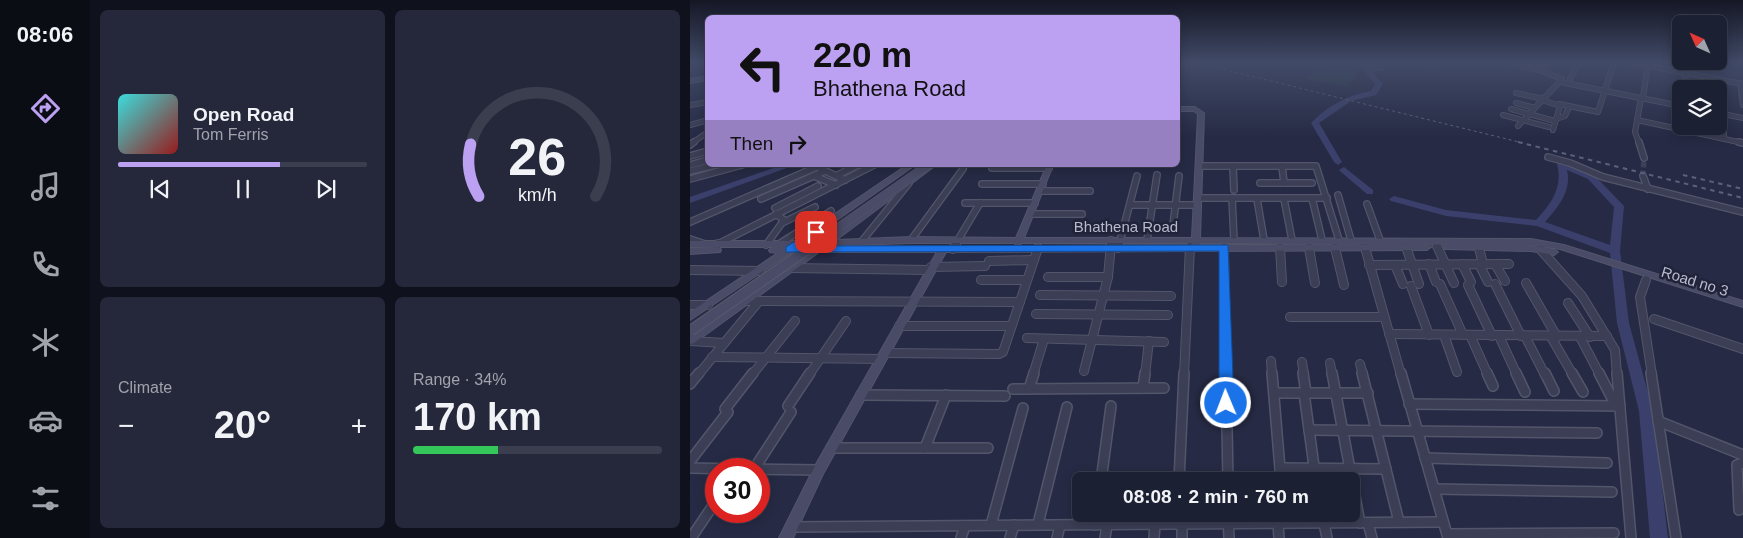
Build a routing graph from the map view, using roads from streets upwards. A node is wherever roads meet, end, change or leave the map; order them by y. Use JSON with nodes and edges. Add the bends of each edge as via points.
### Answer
{"nodes":[{"id":1,"x":1555,"y":87,"type":"edge"},
{"id":2,"x":1587,"y":87,"type":"edge"},
{"id":3,"x":1606,"y":87,"type":"edge"},
{"id":4,"x":1644,"y":87,"type":"edge"},
{"id":5,"x":1742,"y":87,"type":"edge"},
{"id":6,"x":1605,"y":91,"type":"junction"},
{"id":7,"x":1516,"y":93,"type":"dead end"},
{"id":8,"x":1642,"y":98,"type":"junction"},
{"id":9,"x":705,"y":102,"type":"edge"},
{"id":10,"x":1559,"y":104,"type":"junction"},
{"id":11,"x":1672,"y":104,"type":"edge"},
{"id":12,"x":690,"y":105,"type":"edge"},
{"id":13,"x":1743,"y":105,"type":"edge"},
{"id":14,"x":1511,"y":107,"type":"junction"},
{"id":15,"x":1569,"y":107,"type":"junction"},
{"id":16,"x":1180,"y":109,"type":"edge"},
{"id":17,"x":1532,"y":111,"type":"junction"},
{"id":18,"x":1727,"y":115,"type":"edge"},
{"id":19,"x":1743,"y":118,"type":"edge"},
{"id":20,"x":1637,"y":120,"type":"junction"},
{"id":21,"x":705,"y":121,"type":"edge"},
{"id":22,"x":1552,"y":124,"type":"junction"},
{"id":23,"x":690,"y":125,"type":"edge"},
{"id":24,"x":1672,"y":126,"type":"edge"},
{"id":25,"x":705,"y":134,"type":"edge"},
{"id":26,"x":1711,"y":135,"type":"edge"},
{"id":27,"x":1724,"y":135,"type":"edge"},
{"id":28,"x":1724,"y":138,"type":"junction"},
{"id":29,"x":1743,"y":143,"type":"edge"},
{"id":30,"x":690,"y":145,"type":"edge"},
{"id":31,"x":705,"y":152,"type":"edge"},
{"id":32,"x":690,"y":156,"type":"edge"},
{"id":33,"x":1548,"y":157,"type":"dead end"},
{"id":34,"x":1644,"y":158,"type":"tunnel mouth"},
{"id":35,"x":705,"y":161,"type":"edge"},
{"id":36,"x":690,"y":165,"type":"edge"},
{"id":37,"x":1199,"y":166,"type":"junction"},
{"id":38,"x":1233,"y":166,"type":"junction"},
{"id":39,"x":1282,"y":166,"type":"junction"},
{"id":40,"x":718,"y":167,"type":"edge"},
{"id":41,"x":816,"y":167,"type":"edge"},
{"id":42,"x":819,"y":167,"type":"edge"},
{"id":43,"x":853,"y":167,"type":"edge"},
{"id":44,"x":870,"y":167,"type":"edge"},
{"id":45,"x":909,"y":167,"type":"edge"},
{"id":46,"x":916,"y":167,"type":"edge"},
{"id":47,"x":925,"y":167,"type":"edge"},
{"id":48,"x":930,"y":167,"type":"edge"},
{"id":49,"x":1021,"y":167,"type":"edge"},
{"id":50,"x":1050,"y":167,"type":"edge"},
{"id":51,"x":992,"y":168,"type":"dead end"},
{"id":52,"x":963,"y":169,"type":"dead end"},
{"id":53,"x":690,"y":171,"type":"edge"},
{"id":54,"x":825,"y":171,"type":"junction"},
{"id":55,"x":1157,"y":175,"type":"dead end"},
{"id":56,"x":814,"y":176,"type":"junction"},
{"id":57,"x":836,"y":176,"type":"junction"},
{"id":58,"x":1137,"y":176,"type":"dead end"},
{"id":59,"x":1179,"y":176,"type":"dead end"},
{"id":60,"x":1643,"y":176,"type":"tunnel mouth"},
{"id":61,"x":690,"y":179,"type":"edge"},
{"id":62,"x":804,"y":180,"type":"junction"},
{"id":63,"x":845,"y":180,"type":"junction"},
{"id":64,"x":1260,"y":182,"type":"dead end"},
{"id":65,"x":909,"y":183,"type":"junction"},
{"id":66,"x":1284,"y":183,"type":"junction"},
{"id":67,"x":1312,"y":183,"type":"dead end"},
{"id":68,"x":836,"y":184,"type":"junction"},
{"id":69,"x":982,"y":184,"type":"dead end"},
{"id":70,"x":818,"y":186,"type":"junction"},
{"id":71,"x":1041,"y":188,"type":"junction"},
{"id":72,"x":826,"y":189,"type":"junction"},
{"id":73,"x":1648,"y":189,"type":"junction"},
{"id":74,"x":1234,"y":190,"type":"dead end"},
{"id":75,"x":1090,"y":191,"type":"dead end"},
{"id":76,"x":1338,"y":195,"type":"dead end"},
{"id":77,"x":1232,"y":198,"type":"junction"},
{"id":78,"x":1257,"y":198,"type":"junction"},
{"id":79,"x":1312,"y":198,"type":"junction"},
{"id":80,"x":1327,"y":198,"type":"junction"},
{"id":81,"x":761,"y":199,"type":"dead end"},
{"id":82,"x":1284,"y":199,"type":"junction"},
{"id":83,"x":1197,"y":202,"type":"junction"},
{"id":84,"x":965,"y":203,"type":"dead end"},
{"id":85,"x":980,"y":203,"type":"junction"},
{"id":86,"x":1035,"y":204,"type":"junction"},
{"id":87,"x":1366,"y":204,"type":"dead end"},
{"id":88,"x":1152,"y":205,"type":"junction"},
{"id":89,"x":1175,"y":205,"type":"junction"},
{"id":90,"x":1131,"y":206,"type":"junction"},
{"id":91,"x":815,"y":207,"type":"dead end"},
{"id":92,"x":832,"y":210,"type":"dead end"},
{"id":93,"x":776,"y":211,"type":"junction"},
{"id":94,"x":1743,"y":212,"type":"edge"},
{"id":95,"x":1031,"y":214,"type":"junction"},
{"id":96,"x":1082,"y":214,"type":"dead end"},
{"id":97,"x":690,"y":222,"type":"edge"},
{"id":98,"x":782,"y":223,"type":"junction"},
{"id":99,"x":1173,"y":225,"type":"dead end"},
{"id":100,"x":690,"y":239,"type":"edge"},
{"id":101,"x":911,"y":240,"type":"junction"},
{"id":102,"x":958,"y":240,"type":"junction"},
{"id":103,"x":1147,"y":240,"type":"junction"},
{"id":104,"x":1234,"y":240,"type":"junction"},
{"id":105,"x":1264,"y":240,"type":"junction"},
{"id":106,"x":1292,"y":240,"type":"junction"},
{"id":107,"x":1322,"y":240,"type":"junction"},
{"id":108,"x":1351,"y":240,"type":"junction"},
{"id":109,"x":1380,"y":240,"type":"junction"},
{"id":110,"x":829,"y":241,"type":"junction"},
{"id":111,"x":862,"y":241,"type":"junction"},
{"id":112,"x":800,"y":243,"type":"junction"},
{"id":113,"x":690,"y":244,"type":"edge"},
{"id":114,"x":779,"y":244,"type":"junction"},
{"id":115,"x":1018,"y":244,"type":"junction"},
{"id":116,"x":1115,"y":244,"type":"junction"},
{"id":117,"x":1337,"y":244,"type":"junction"},
{"id":118,"x":1364,"y":244,"type":"junction"},
{"id":119,"x":766,"y":245,"type":"junction"},
{"id":120,"x":1194,"y":245,"type":"junction"},
{"id":121,"x":710,"y":246,"type":"junction"},
{"id":122,"x":1437,"y":246,"type":"junction"},
{"id":123,"x":1406,"y":247,"type":"junction"},
{"id":124,"x":1038,"y":248,"type":"junction"},
{"id":125,"x":1224,"y":248,"type":"junction"},
{"id":126,"x":1280,"y":248,"type":"junction"},
{"id":127,"x":1309,"y":248,"type":"junction"},
{"id":128,"x":1479,"y":248,"type":"junction"},
{"id":129,"x":817,"y":249,"type":"junction"},
{"id":130,"x":948,"y":249,"type":"junction"},
{"id":131,"x":1540,"y":249,"type":"junction"},
{"id":132,"x":790,"y":250,"type":"junction"},
{"id":133,"x":1560,"y":250,"type":"junction"},
{"id":134,"x":690,"y":251,"type":"edge"},
{"id":135,"x":1034,"y":260,"type":"junction"},
{"id":136,"x":1395,"y":264,"type":"junction"},
{"id":137,"x":1412,"y":264,"type":"junction"},
{"id":138,"x":1428,"y":264,"type":"junction"},
{"id":139,"x":1446,"y":264,"type":"junction"},
{"id":140,"x":1462,"y":264,"type":"junction"},
{"id":141,"x":1481,"y":264,"type":"junction"},
{"id":142,"x":1495,"y":264,"type":"junction"},
{"id":143,"x":1509,"y":264,"type":"dead end"},
{"id":144,"x":1369,"y":265,"type":"junction"},
{"id":145,"x":790,"y":268,"type":"junction"},
{"id":146,"x":931,"y":269,"type":"junction"},
{"id":147,"x":690,"y":270,"type":"edge"},
{"id":148,"x":760,"y":271,"type":"junction"},
{"id":149,"x":1642,"y":276,"type":"junction"},
{"id":150,"x":1048,"y":277,"type":"dead end"},
{"id":151,"x":1108,"y":277,"type":"junction"},
{"id":152,"x":981,"y":280,"type":"dead end"},
{"id":153,"x":1027,"y":280,"type":"junction"},
{"id":154,"x":1505,"y":281,"type":"dead end"},
{"id":155,"x":1282,"y":282,"type":"dead end"},
{"id":156,"x":1315,"y":283,"type":"dead end"},
{"id":157,"x":1454,"y":283,"type":"dead end"},
{"id":158,"x":1526,"y":283,"type":"dead end"},
{"id":159,"x":1403,"y":284,"type":"dead end"},
{"id":160,"x":1344,"y":285,"type":"dead end"},
{"id":161,"x":1040,"y":295,"type":"dead end"},
{"id":162,"x":1103,"y":296,"type":"junction"},
{"id":163,"x":1171,"y":296,"type":"dead end"},
{"id":164,"x":744,"y":301,"type":"junction"},
{"id":165,"x":759,"y":301,"type":"junction"},
{"id":166,"x":912,"y":302,"type":"junction"},
{"id":167,"x":1020,"y":302,"type":"junction"},
{"id":168,"x":1568,"y":303,"type":"dead end"},
{"id":169,"x":1743,"y":304,"type":"edge"},
{"id":170,"x":690,"y":305,"type":"edge"},
{"id":171,"x":709,"y":305,"type":"junction"},
{"id":172,"x":1743,"y":310,"type":"edge"},
{"id":173,"x":1036,"y":314,"type":"dead end"},
{"id":174,"x":1098,"y":315,"type":"junction"},
{"id":175,"x":1168,"y":315,"type":"dead end"},
{"id":176,"x":690,"y":317,"type":"edge"},
{"id":177,"x":1290,"y":317,"type":"dead end"},
{"id":178,"x":1384,"y":317,"type":"junction"},
{"id":179,"x":1654,"y":319,"type":"dead end"},
{"id":180,"x":795,"y":321,"type":"dead end"},
{"id":181,"x":846,"y":321,"type":"dead end"},
{"id":182,"x":690,"y":325,"type":"edge"},
{"id":183,"x":899,"y":326,"type":"junction"},
{"id":184,"x":1011,"y":326,"type":"junction"},
{"id":185,"x":690,"y":331,"type":"edge"},
{"id":186,"x":1389,"y":334,"type":"junction"},
{"id":187,"x":1429,"y":335,"type":"junction"},
{"id":188,"x":1444,"y":335,"type":"junction"},
{"id":189,"x":1466,"y":335,"type":"junction"},
{"id":190,"x":1496,"y":336,"type":"junction"},
{"id":191,"x":1523,"y":336,"type":"junction"},
{"id":192,"x":1607,"y":336,"type":"junction"},
{"id":193,"x":1554,"y":337,"type":"junction"},
{"id":194,"x":1580,"y":337,"type":"junction"},
{"id":195,"x":1590,"y":337,"type":"junction"},
{"id":196,"x":1027,"y":338,"type":"dead end"},
{"id":197,"x":1044,"y":339,"type":"junction"},
{"id":198,"x":1092,"y":340,"type":"junction"},
{"id":199,"x":690,"y":341,"type":"edge"},
{"id":200,"x":1150,"y":341,"type":"junction"},
{"id":201,"x":1164,"y":342,"type":"dead end"},
{"id":202,"x":724,"y":343,"type":"junction"},
{"id":203,"x":1743,"y":349,"type":"edge"},
{"id":204,"x":883,"y":356,"type":"junction"},
{"id":205,"x":712,"y":357,"type":"junction"},
{"id":206,"x":765,"y":358,"type":"junction"},
{"id":207,"x":820,"y":358,"type":"junction"},
{"id":208,"x":1271,"y":361,"type":"dead end"},
{"id":209,"x":1302,"y":362,"type":"dead end"},
{"id":210,"x":1330,"y":363,"type":"dead end"},
{"id":211,"x":1360,"y":364,"type":"dead end"},
{"id":212,"x":1084,"y":371,"type":"dead end"},
{"id":213,"x":1457,"y":372,"type":"dead end"},
{"id":214,"x":690,"y":384,"type":"edge"},
{"id":215,"x":1493,"y":386,"type":"dead end"},
{"id":216,"x":1142,"y":388,"type":"junction"},
{"id":217,"x":1164,"y":388,"type":"dead end"},
{"id":218,"x":1013,"y":389,"type":"dead end"},
{"id":219,"x":1029,"y":389,"type":"junction"},
{"id":220,"x":1554,"y":391,"type":"dead end"},
{"id":221,"x":1525,"y":392,"type":"dead end"},
{"id":222,"x":1583,"y":392,"type":"dead end"},
{"id":223,"x":1274,"y":393,"type":"junction"},
{"id":224,"x":1305,"y":393,"type":"junction"},
{"id":225,"x":1336,"y":393,"type":"junction"},
{"id":226,"x":1368,"y":393,"type":"junction"},
{"id":227,"x":861,"y":395,"type":"junction"},
{"id":228,"x":946,"y":396,"type":"junction"},
{"id":229,"x":1005,"y":396,"type":"dead end"},
{"id":230,"x":1409,"y":404,"type":"junction"},
{"id":231,"x":1111,"y":406,"type":"dead end"},
{"id":232,"x":1618,"y":406,"type":"junction"},
{"id":233,"x":1068,"y":407,"type":"dead end"},
{"id":234,"x":1023,"y":408,"type":"dead end"},
{"id":235,"x":1658,"y":422,"type":"junction"},
{"id":236,"x":1377,"y":429,"type":"junction"},
{"id":237,"x":1309,"y":430,"type":"junction"},
{"id":238,"x":1343,"y":430,"type":"junction"},
{"id":239,"x":1417,"y":430,"type":"junction"},
{"id":240,"x":1597,"y":433,"type":"dead end"},
{"id":241,"x":831,"y":448,"type":"junction"},
{"id":242,"x":925,"y":448,"type":"junction"},
{"id":243,"x":988,"y":448,"type":"dead end"},
{"id":244,"x":1743,"y":455,"type":"edge"},
{"id":245,"x":761,"y":458,"type":"edge"},
{"id":246,"x":1425,"y":458,"type":"junction"},
{"id":247,"x":690,"y":461,"type":"edge"},
{"id":248,"x":1607,"y":462,"type":"dead end"},
{"id":249,"x":1743,"y":463,"type":"edge"},
{"id":250,"x":690,"y":468,"type":"edge"},
{"id":251,"x":705,"y":468,"type":"edge"},
{"id":252,"x":1280,"y":468,"type":"junction"},
{"id":253,"x":1314,"y":468,"type":"junction"},
{"id":254,"x":770,"y":469,"type":"edge"},
{"id":255,"x":1350,"y":469,"type":"junction"},
{"id":256,"x":1386,"y":469,"type":"junction"},
{"id":257,"x":819,"y":470,"type":"junction"},
{"id":258,"x":1102,"y":472,"type":"edge"},
{"id":259,"x":1180,"y":472,"type":"edge"},
{"id":260,"x":1228,"y":472,"type":"edge"},
{"id":261,"x":1280,"y":472,"type":"edge"},
{"id":262,"x":1315,"y":472,"type":"edge"},
{"id":263,"x":1434,"y":489,"type":"junction"},
{"id":264,"x":1612,"y":492,"type":"dead end"},
{"id":265,"x":1739,"y":510,"type":"dead end"},
{"id":266,"x":705,"y":517,"type":"edge"},
{"id":267,"x":1078,"y":522,"type":"edge"},
{"id":268,"x":1102,"y":522,"type":"edge"},
{"id":269,"x":1171,"y":522,"type":"edge"},
{"id":270,"x":1179,"y":522,"type":"edge"},
{"id":271,"x":1228,"y":522,"type":"edge"},
{"id":272,"x":1282,"y":522,"type":"edge"},
{"id":273,"x":1322,"y":522,"type":"edge"},
{"id":274,"x":1350,"y":522,"type":"edge"},
{"id":275,"x":1398,"y":522,"type":"junction"},
{"id":276,"x":1443,"y":522,"type":"junction"},
{"id":277,"x":1364,"y":523,"type":"junction"},
{"id":278,"x":1038,"y":524,"type":"junction"},
{"id":279,"x":1155,"y":524,"type":"junction"},
{"id":280,"x":991,"y":525,"type":"junction"},
{"id":281,"x":1014,"y":525,"type":"junction"},
{"id":282,"x":1060,"y":525,"type":"junction"},
{"id":283,"x":1107,"y":525,"type":"junction"},
{"id":284,"x":965,"y":526,"type":"junction"},
{"id":285,"x":792,"y":527,"type":"junction"},
{"id":286,"x":1614,"y":533,"type":"dead end"},
{"id":287,"x":1448,"y":536,"type":"edge"},
{"id":288,"x":691,"y":538,"type":"edge"},
{"id":289,"x":786,"y":538,"type":"edge"},
{"id":290,"x":960,"y":538,"type":"edge"},
{"id":291,"x":1010,"y":538,"type":"edge"},
{"id":292,"x":1057,"y":538,"type":"edge"},
{"id":293,"x":1105,"y":538,"type":"edge"},
{"id":294,"x":1154,"y":538,"type":"edge"},
{"id":295,"x":1182,"y":538,"type":"edge"},
{"id":296,"x":1229,"y":538,"type":"edge"},
{"id":297,"x":1279,"y":538,"type":"edge"},
{"id":298,"x":1326,"y":538,"type":"edge"},
{"id":299,"x":1372,"y":538,"type":"edge"},
{"id":300,"x":1631,"y":538,"type":"edge"},
{"id":301,"x":1676,"y":538,"type":"edge"}],
"edges":[{"from":1,"to":17,"type":"street"},
{"from":2,"to":6,"type":"street"},
{"from":3,"to":6,"type":"street"},
{"from":4,"to":8,"type":"street"},
{"from":5,"to":13,"type":"street"},
{"from":6,"to":8,"type":"street"},
{"from":6,"to":15,"type":"street","via":[[1598,112]]},
{"from":7,"to":17,"type":"street"},
{"from":8,"to":11,"type":"street"},
{"from":8,"to":20,"type":"street"},
{"from":9,"to":12,"type":"street"},
{"from":10,"to":15,"type":"street"},
{"from":10,"to":17,"type":"street"},
{"from":10,"to":22,"type":"street"},
{"from":14,"to":17,"type":"street"},
{"from":14,"to":17,"type":"street"},
{"from":14,"to":17,"type":"street"},
{"from":14,"to":17,"type":"street"},
{"from":15,"to":22,"type":"street","via":[[1564,116]]},
{"from":16,"to":37,"type":"street","via":[[1200,112]]},
{"from":17,"to":22,"type":"street"},
{"from":17,"to":22,"type":"street"},
{"from":17,"to":22,"type":"street"},
{"from":18,"to":19,"type":"street"},
{"from":20,"to":24,"type":"street"},
{"from":20,"to":34,"type":"street","via":[[1635,135]]},
{"from":21,"to":23,"type":"street"},
{"from":25,"to":30,"type":"street"},
{"from":26,"to":28,"type":"street"},
{"from":27,"to":28,"type":"street"},
{"from":28,"to":29,"type":"street"},
{"from":31,"to":32,"type":"street"},
{"from":33,"to":73,"type":"street"},
{"from":35,"to":36,"type":"street"},
{"from":37,"to":38,"type":"street"},
{"from":37,"to":83,"type":"street"},
{"from":38,"to":39,"type":"street"},
{"from":38,"to":74,"type":"street"},
{"from":39,"to":66,"type":"street"},
{"from":39,"to":80,"type":"street","via":[[1317,167]]},
{"from":40,"to":53,"type":"street"},
{"from":40,"to":61,"type":"street"},
{"from":41,"to":97,"type":"street"},
{"from":42,"to":54,"type":"street"},
{"from":43,"to":57,"type":"street"},
{"from":44,"to":63,"type":"street"},
{"from":45,"to":112,"type":"street"},
{"from":46,"to":182,"type":"street"},
{"from":47,"to":185,"type":"street","bridge":true},
{"from":48,"to":65,"type":"street"},
{"from":49,"to":51,"type":"street"},
{"from":50,"to":71,"type":"street"},
{"from":52,"to":101,"type":"street"},
{"from":54,"to":56,"type":"street"},
{"from":54,"to":57,"type":"street"},
{"from":55,"to":88,"type":"street"},
{"from":56,"to":62,"type":"street"},
{"from":56,"to":68,"type":"street"},
{"from":57,"to":63,"type":"street"},
{"from":58,"to":90,"type":"street"},
{"from":59,"to":89,"type":"street"},
{"from":60,"to":73,"type":"street"},
{"from":62,"to":70,"type":"street"},
{"from":62,"to":81,"type":"street"},
{"from":63,"to":68,"type":"street"},
{"from":64,"to":66,"type":"street"},
{"from":65,"to":110,"type":"street"},
{"from":65,"to":111,"type":"street"},
{"from":66,"to":67,"type":"street"},
{"from":68,"to":72,"type":"street"},
{"from":69,"to":71,"type":"street"},
{"from":70,"to":72,"type":"street"},
{"from":70,"to":93,"type":"street"},
{"from":71,"to":75,"type":"street"},
{"from":71,"to":86,"type":"street"},
{"from":72,"to":93,"type":"street"},
{"from":73,"to":94,"type":"street"},
{"from":76,"to":108,"type":"street"},
{"from":77,"to":78,"type":"street"},
{"from":77,"to":83,"type":"street"},
{"from":77,"to":104,"type":"street"},
{"from":78,"to":82,"type":"street"},
{"from":78,"to":105,"type":"street"},
{"from":79,"to":80,"type":"street"},
{"from":79,"to":82,"type":"street"},
{"from":79,"to":107,"type":"street"},
{"from":80,"to":117,"type":"street"},
{"from":82,"to":106,"type":"street"},
{"from":83,"to":89,"type":"street"},
{"from":83,"to":120,"type":"street"},
{"from":84,"to":85,"type":"street"},
{"from":85,"to":86,"type":"street"},
{"from":85,"to":102,"type":"street"},
{"from":86,"to":95,"type":"street"},
{"from":87,"to":109,"type":"street"},
{"from":88,"to":89,"type":"street"},
{"from":88,"to":90,"type":"street"},
{"from":88,"to":103,"type":"street"},
{"from":89,"to":99,"type":"street"},
{"from":90,"to":116,"type":"street"},
{"from":91,"to":98,"type":"street"},
{"from":92,"to":114,"type":"street"},
{"from":93,"to":98,"type":"street","via":[[784,219]]},
{"from":93,"to":121,"type":"street"},
{"from":95,"to":96,"type":"street"},
{"from":95,"to":115,"type":"street"},
{"from":98,"to":119,"type":"street"},
{"from":100,"to":121,"type":"street"},
{"from":101,"to":102,"type":"street","name":"Bhathena Road"},
{"from":101,"to":111,"type":"street","name":"Bhathena Road"},
{"from":102,"to":115,"type":"street","name":"Bhathena Road"},
{"from":102,"to":130,"type":"street"},
{"from":103,"to":116,"type":"street","name":"Bhathena Road"},
{"from":103,"to":120,"type":"street","name":"Bhathena Road"},
{"from":104,"to":105,"type":"street","name":"Bhathena Road"},
{"from":104,"to":120,"type":"street","name":"Bhathena Road"},
{"from":105,"to":106,"type":"street","name":"Bhathena Road"},
{"from":106,"to":107,"type":"street","name":"Bhathena Road"},
{"from":107,"to":117,"type":"street","name":"Bhathena Road"},
{"from":108,"to":117,"type":"street","name":"Bhathena Road"},
{"from":108,"to":118,"type":"street","name":"Bhathena Road"},
{"from":109,"to":118,"type":"street","name":"Bhathena Road"},
{"from":109,"to":133,"type":"street","name":"Bhathena Road","via":[[1531,242]]},
{"from":110,"to":111,"type":"street","name":"Bhathena Road"},
{"from":110,"to":112,"type":"street","name":"Bhathena Road"},
{"from":110,"to":129,"type":"street"},
{"from":112,"to":114,"type":"street","name":"Bhathena Road"},
{"from":112,"to":132,"type":"street"},
{"from":113,"to":121,"type":"street","name":"Bhathena Road"},
{"from":114,"to":119,"type":"street","name":"Bhathena Road"},
{"from":115,"to":116,"type":"street","name":"Bhathena Road"},
{"from":115,"to":124,"type":"street","name":"Bhathena Road"},
{"from":115,"to":130,"type":"street","name":"Bhathena Road"},
{"from":116,"to":120,"type":"street","name":"Bhathena Road"},
{"from":116,"to":124,"type":"street","name":"Bhathena Road"},
{"from":116,"to":151,"type":"street"},
{"from":117,"to":118,"type":"street","name":"Bhathena Road"},
{"from":117,"to":127,"type":"street","name":"Bhathena Road"},
{"from":117,"to":160,"type":"street"},
{"from":118,"to":123,"type":"street","name":"Bhathena Road"},
{"from":118,"to":144,"type":"street"},
{"from":119,"to":121,"type":"street","name":"Bhathena Road"},
{"from":120,"to":125,"type":"street","name":"Bhathena Road"},
{"from":120,"to":259,"type":"street"},
{"from":121,"to":132,"type":"street","name":"Bhathena Road"},
{"from":121,"to":134,"type":"street","name":"Bhathena Road"},
{"from":122,"to":123,"type":"street","name":"Bhathena Road"},
{"from":122,"to":128,"type":"street","name":"Bhathena Road"},
{"from":122,"to":139,"type":"street"},
{"from":123,"to":137,"type":"street"},
{"from":124,"to":135,"type":"street"},
{"from":125,"to":126,"type":"street","name":"Bhathena Road"},
{"from":125,"to":260,"type":"street"},
{"from":126,"to":127,"type":"street","name":"Bhathena Road"},
{"from":126,"to":155,"type":"street"},
{"from":127,"to":156,"type":"street"},
{"from":128,"to":131,"type":"street","name":"Bhathena Road"},
{"from":128,"to":141,"type":"street"},
{"from":129,"to":130,"type":"street","name":"Bhathena Road"},
{"from":129,"to":132,"type":"street","name":"Bhathena Road"},
{"from":129,"to":145,"type":"street"},
{"from":130,"to":146,"type":"street"},
{"from":131,"to":133,"type":"street","name":"Bhathena Road"},
{"from":131,"to":192,"type":"street","via":[[1579,292]]},
{"from":132,"to":148,"type":"street"},
{"from":133,"to":149,"type":"street"},
{"from":135,"to":146,"type":"street"},
{"from":135,"to":153,"type":"street"},
{"from":136,"to":137,"type":"street"},
{"from":136,"to":144,"type":"street"},
{"from":136,"to":159,"type":"street"},
{"from":137,"to":138,"type":"street"},
{"from":137,"to":187,"type":"street"},
{"from":138,"to":139,"type":"street"},
{"from":138,"to":189,"type":"street"},
{"from":139,"to":140,"type":"street"},
{"from":139,"to":157,"type":"street"},
{"from":140,"to":141,"type":"street"},
{"from":140,"to":190,"type":"street"},
{"from":141,"to":142,"type":"street"},
{"from":141,"to":191,"type":"street"},
{"from":142,"to":143,"type":"street"},
{"from":142,"to":154,"type":"street"},
{"from":144,"to":178,"type":"street"},
{"from":145,"to":146,"type":"street"},
{"from":145,"to":164,"type":"street"},
{"from":146,"to":166,"type":"street"},
{"from":147,"to":148,"type":"street"},
{"from":148,"to":171,"type":"street"},
{"from":149,"to":169,"type":"street","name":"Road no 3"},
{"from":149,"to":172,"type":"street","name":"Road no 3"},
{"from":149,"to":235,"type":"street","via":[[1640,298]]},
{"from":150,"to":151,"type":"street"},
{"from":151,"to":162,"type":"street"},
{"from":152,"to":153,"type":"street"},
{"from":153,"to":167,"type":"street"},
{"from":158,"to":193,"type":"street"},
{"from":161,"to":162,"type":"street"},
{"from":162,"to":163,"type":"street"},
{"from":162,"to":174,"type":"street"},
{"from":164,"to":165,"type":"street"},
{"from":164,"to":199,"type":"street"},
{"from":165,"to":166,"type":"street"},
{"from":165,"to":202,"type":"street"},
{"from":166,"to":167,"type":"street"},
{"from":166,"to":183,"type":"street"},
{"from":167,"to":184,"type":"street"},
{"from":168,"to":195,"type":"street"},
{"from":170,"to":171,"type":"street"},
{"from":171,"to":176,"type":"street"},
{"from":173,"to":174,"type":"street"},
{"from":174,"to":175,"type":"street"},
{"from":174,"to":198,"type":"street"},
{"from":177,"to":178,"type":"street"},
{"from":178,"to":186,"type":"street"},
{"from":179,"to":203,"type":"street"},
{"from":180,"to":206,"type":"street"},
{"from":181,"to":207,"type":"street"},
{"from":183,"to":184,"type":"street"},
{"from":183,"to":204,"type":"street"},
{"from":184,"to":204,"type":"street","via":[[1005,350],[999,354]]},
{"from":186,"to":187,"type":"street"},
{"from":186,"to":230,"type":"street"},
{"from":187,"to":188,"type":"street"},
{"from":188,"to":189,"type":"street"},
{"from":188,"to":213,"type":"street"},
{"from":189,"to":190,"type":"street"},
{"from":189,"to":215,"type":"street"},
{"from":190,"to":191,"type":"street"},
{"from":190,"to":221,"type":"street"},
{"from":191,"to":193,"type":"street"},
{"from":191,"to":220,"type":"street"},
{"from":192,"to":195,"type":"street"},
{"from":192,"to":232,"type":"street","via":[[1617,360]]},
{"from":193,"to":194,"type":"street"},
{"from":193,"to":222,"type":"street"},
{"from":194,"to":195,"type":"street"},
{"from":194,"to":232,"type":"street"},
{"from":196,"to":197,"type":"street"},
{"from":197,"to":198,"type":"street"},
{"from":197,"to":219,"type":"street"},
{"from":198,"to":200,"type":"street"},
{"from":198,"to":212,"type":"street"},
{"from":199,"to":202,"type":"street"},
{"from":200,"to":201,"type":"street"},
{"from":200,"to":216,"type":"street"},
{"from":202,"to":205,"type":"street"},
{"from":204,"to":207,"type":"street"},
{"from":204,"to":227,"type":"street"},
{"from":205,"to":206,"type":"street"},
{"from":205,"to":214,"type":"street"},
{"from":206,"to":207,"type":"street"},
{"from":206,"to":247,"type":"street"},
{"from":207,"to":245,"type":"street"},
{"from":208,"to":223,"type":"street"},
{"from":209,"to":224,"type":"street"},
{"from":210,"to":225,"type":"street"},
{"from":211,"to":226,"type":"street"},
{"from":216,"to":217,"type":"street"},
{"from":216,"to":219,"type":"street"},
{"from":218,"to":219,"type":"street"},
{"from":223,"to":224,"type":"street"},
{"from":223,"to":252,"type":"street"},
{"from":224,"to":225,"type":"street"},
{"from":224,"to":237,"type":"street"},
{"from":225,"to":226,"type":"street"},
{"from":225,"to":238,"type":"street"},
{"from":226,"to":236,"type":"street"},
{"from":227,"to":228,"type":"street"},
{"from":227,"to":241,"type":"street"},
{"from":228,"to":229,"type":"street"},
{"from":228,"to":242,"type":"street"},
{"from":230,"to":232,"type":"street"},
{"from":230,"to":239,"type":"street"},
{"from":231,"to":258,"type":"street"},
{"from":232,"to":300,"type":"street"},
{"from":233,"to":278,"type":"street"},
{"from":234,"to":280,"type":"street"},
{"from":235,"to":244,"type":"street"},
{"from":235,"to":301,"type":"street"},
{"from":236,"to":238,"type":"street"},
{"from":236,"to":239,"type":"street"},
{"from":236,"to":256,"type":"street"},
{"from":237,"to":238,"type":"street"},
{"from":237,"to":253,"type":"street"},
{"from":238,"to":255,"type":"street"},
{"from":239,"to":240,"type":"street"},
{"from":239,"to":246,"type":"street"},
{"from":241,"to":242,"type":"street"},
{"from":241,"to":257,"type":"street"},
{"from":242,"to":243,"type":"street"},
{"from":246,"to":248,"type":"street"},
{"from":246,"to":263,"type":"street"},
{"from":249,"to":265,"type":"street","via":[[1738,465]]},
{"from":250,"to":251,"type":"street"},
{"from":252,"to":253,"type":"street"},
{"from":252,"to":261,"type":"street"},
{"from":253,"to":255,"type":"street"},
{"from":253,"to":262,"type":"street"},
{"from":254,"to":257,"type":"street"},
{"from":255,"to":256,"type":"street"},
{"from":255,"to":277,"type":"street"},
{"from":256,"to":275,"type":"street"},
{"from":257,"to":285,"type":"street"},
{"from":263,"to":264,"type":"street"},
{"from":263,"to":276,"type":"street"},
{"from":266,"to":288,"type":"street"},
{"from":267,"to":282,"type":"street"},
{"from":268,"to":283,"type":"street"},
{"from":269,"to":279,"type":"street"},
{"from":270,"to":295,"type":"street"},
{"from":271,"to":296,"type":"street"},
{"from":272,"to":297,"type":"street"},
{"from":273,"to":298,"type":"street"},
{"from":274,"to":277,"type":"street"},
{"from":275,"to":276,"type":"street"},
{"from":275,"to":277,"type":"street"},
{"from":276,"to":287,"type":"street"},
{"from":277,"to":299,"type":"street"},
{"from":278,"to":281,"type":"street"},
{"from":278,"to":282,"type":"street"},
{"from":279,"to":283,"type":"street"},
{"from":279,"to":294,"type":"street"},
{"from":280,"to":281,"type":"street"},
{"from":280,"to":284,"type":"street"},
{"from":281,"to":291,"type":"street"},
{"from":282,"to":292,"type":"street"},
{"from":283,"to":293,"type":"street"},
{"from":284,"to":285,"type":"street"},
{"from":284,"to":290,"type":"street"},
{"from":285,"to":289,"type":"street"},
{"from":286,"to":287,"type":"street"}]}
